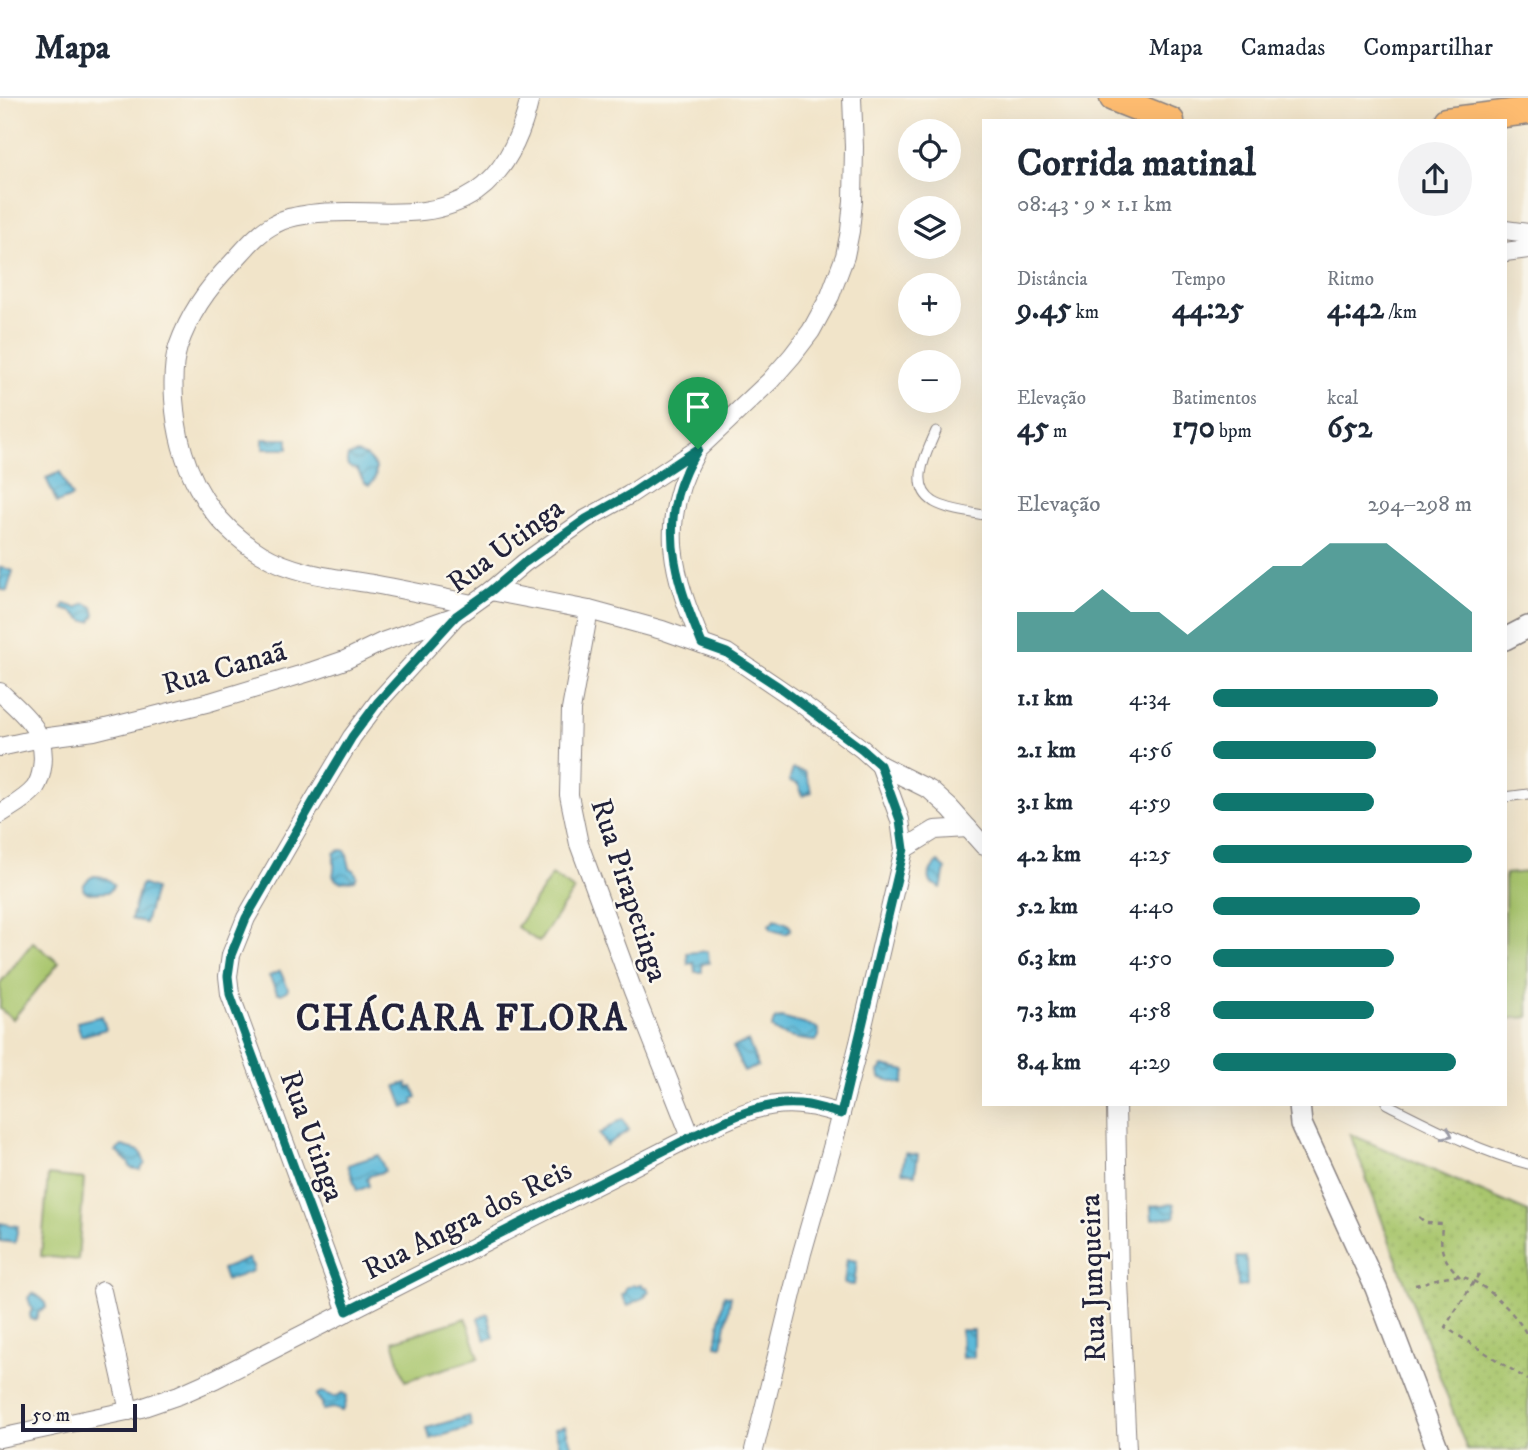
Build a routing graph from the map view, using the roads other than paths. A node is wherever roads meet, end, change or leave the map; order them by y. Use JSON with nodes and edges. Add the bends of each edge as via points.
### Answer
{"nodes":[{"id":1,"x":530,"y":98,"type":"edge"},
{"id":2,"x":852,"y":98,"type":"edge"},
{"id":3,"x":1113,"y":98,"type":"edge"},
{"id":4,"x":1528,"y":111,"type":"edge"},
{"id":5,"x":1166,"y":119,"type":"edge"},
{"id":6,"x":1462,"y":119,"type":"edge"},
{"id":7,"x":1507,"y":230,"type":"edge"},
{"id":8,"x":1528,"y":233,"type":"edge"},
{"id":9,"x":1528,"y":250,"type":"edge"},
{"id":10,"x":1507,"y":252,"type":"edge"},
{"id":11,"x":936,"y":431,"type":"dead end"},
{"id":12,"x":698,"y":449,"type":"junction"},
{"id":13,"x":982,"y":515,"type":"edge"},
{"id":14,"x":491,"y":591,"type":"junction"},
{"id":15,"x":472,"y":604,"type":"junction"},
{"id":16,"x":589,"y":610,"type":"junction"},
{"id":17,"x":456,"y":616,"type":"junction"},
{"id":18,"x":1528,"y":627,"type":"edge"},
{"id":19,"x":1507,"y":638,"type":"edge"},
{"id":20,"x":702,"y":644,"type":"junction"},
{"id":21,"x":0,"y":692,"type":"edge"},
{"id":22,"x":41,"y":738,"type":"junction"},
{"id":23,"x":0,"y":747,"type":"edge"},
{"id":24,"x":880,"y":765,"type":"junction"},
{"id":25,"x":1528,"y":794,"type":"edge"},
{"id":26,"x":1507,"y":797,"type":"edge"},
{"id":27,"x":0,"y":814,"type":"edge"},
{"id":28,"x":968,"y":828,"type":"junction"},
{"id":29,"x":982,"y":844,"type":"edge"},
{"id":30,"x":904,"y":849,"type":"junction"},
{"id":31,"x":1116,"y":1106,"type":"edge"},
{"id":32,"x":1299,"y":1106,"type":"edge"},
{"id":33,"x":1391,"y":1106,"type":"edge"},
{"id":34,"x":841,"y":1114,"type":"junction"},
{"id":35,"x":691,"y":1137,"type":"junction"},
{"id":36,"x":1528,"y":1164,"type":"edge"},
{"id":37,"x":102,"y":1291,"type":"dead end"},
{"id":38,"x":347,"y":1311,"type":"junction"},
{"id":39,"x":129,"y":1411,"type":"junction"},
{"id":40,"x":0,"y":1438,"type":"edge"},
{"id":41,"x":754,"y":1450,"type":"edge"},
{"id":42,"x":1127,"y":1450,"type":"edge"},
{"id":43,"x":1438,"y":1450,"type":"edge"}],
"edges":[{"from":1,"to":15,"type":"street","via":[[513,149],[476,192],[438,210],[322,212],[272,225],[218,276],[196,306],[177,349],[173,381],[175,420],[191,475],[213,511],[252,547],[277,562],[315,574]]},
{"from":2,"to":12,"type":"street","name":"Rua Utinga","via":[[850,231],[830,296],[792,356]]},
{"from":3,"to":5,"type":"main road"},
{"from":4,"to":6,"type":"main road"},
{"from":7,"to":8,"type":"street"},
{"from":9,"to":10,"type":"street"},
{"from":11,"to":13,"type":"lane","via":[[925,458],[922,488],[935,503]]},
{"from":12,"to":14,"type":"street","name":"Rua Utinga","via":[[586,519]]},
{"from":12,"to":20,"type":"street","via":[[684,474],[672,525],[673,557]]},
{"from":14,"to":15,"type":"street","name":"Rua Utinga"},
{"from":14,"to":16,"type":"street"},
{"from":15,"to":17,"type":"street","name":"Rua Utinga"},
{"from":16,"to":20,"type":"street"},
{"from":16,"to":35,"type":"street","name":"Rua Pirapetinga","via":[[572,710],[569,795],[579,844]]},
{"from":17,"to":22,"type":"street","name":"Rua Canaã","via":[[345,660],[210,702],[94,731]]},
{"from":17,"to":38,"type":"street","name":"Rua Utinga","via":[[352,737],[246,918],[231,955],[228,976],[233,1001]]},
{"from":18,"to":19,"type":"street"},
{"from":20,"to":24,"type":"street","via":[[727,653],[779,687]]},
{"from":21,"to":22,"type":"street"},
{"from":22,"to":23,"type":"street","name":"Rua Canaã"},
{"from":22,"to":27,"type":"street","via":[[44,760],[35,787]]},
{"from":24,"to":28,"type":"street","via":[[930,790]]},
{"from":24,"to":30,"type":"street","via":[[900,820]]},
{"from":25,"to":26,"type":"lane"},
{"from":28,"to":29,"type":"street"},
{"from":28,"to":30,"type":"street","via":[[935,830]]},
{"from":30,"to":34,"type":"street"},
{"from":31,"to":42,"type":"street","name":"Rua Junqueira"},
{"from":32,"to":43,"type":"street","via":[[1301,1124],[1376,1288]]},
{"from":33,"to":36,"type":"lane","one_way":true,"via":[[1457,1139]]},
{"from":34,"to":35,"type":"street","name":"Rua Angra dos Reis","via":[[807,1105],[768,1105]]},
{"from":34,"to":41,"type":"street"},
{"from":35,"to":38,"type":"street","name":"Rua Angra dos Reis"},
{"from":37,"to":39,"type":"street"},
{"from":38,"to":39,"type":"street","name":"Rua Angra dos Reis","via":[[215,1379]]},
{"from":39,"to":40,"type":"street","name":"Rua Angra dos Reis"}]}
